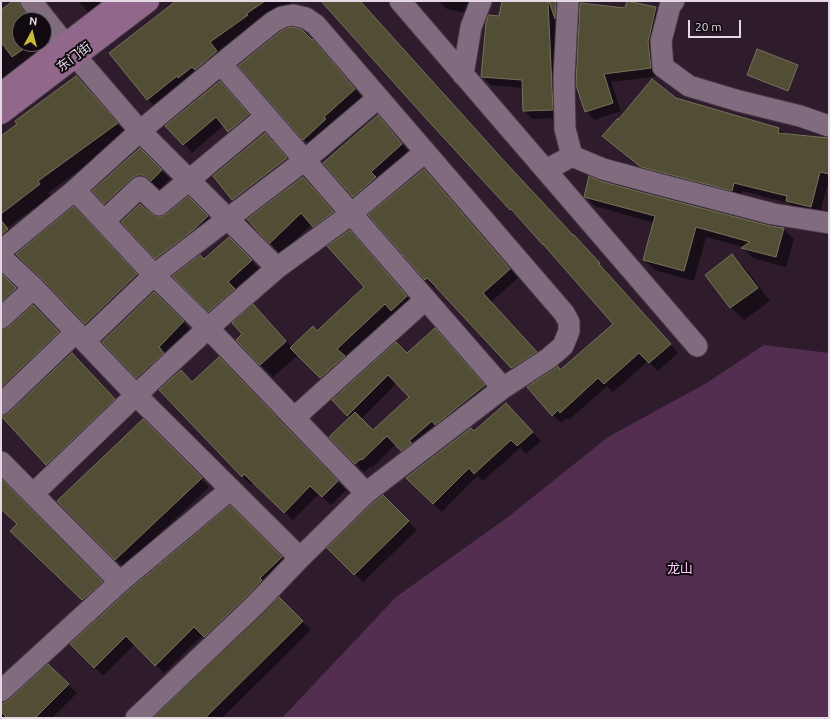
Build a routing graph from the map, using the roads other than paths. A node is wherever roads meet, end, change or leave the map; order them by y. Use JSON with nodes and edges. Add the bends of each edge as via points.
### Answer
{"nodes":[{"id":1,"x":31,"y":1,"type":"edge"},
{"id":2,"x":122,"y":1,"type":"edge"},
{"id":3,"x":148,"y":1,"type":"edge"},
{"id":4,"x":400,"y":1,"type":"edge"},
{"id":5,"x":481,"y":1,"type":"edge"},
{"id":6,"x":568,"y":1,"type":"edge"},
{"id":7,"x":674,"y":1,"type":"edge"},
{"id":8,"x":71,"y":50,"type":"junction"},
{"id":9,"x":221,"y":64,"type":"junction"},
{"id":10,"x":463,"y":75,"type":"junction"},
{"id":11,"x":1,"y":94,"type":"edge"},
{"id":12,"x":378,"y":98,"type":"junction"},
{"id":13,"x":1,"y":113,"type":"edge"},
{"id":14,"x":266,"y":116,"type":"junction"},
{"id":15,"x":829,"y":126,"type":"edge"},
{"id":16,"x":140,"y":131,"type":"junction"},
{"id":17,"x":425,"y":152,"type":"junction"},
{"id":18,"x":572,"y":156,"type":"junction"},
{"id":19,"x":305,"y":160,"type":"junction"},
{"id":20,"x":546,"y":170,"type":"junction"},
{"id":21,"x":189,"y":180,"type":"junction"},
{"id":22,"x":75,"y":190,"type":"junction"},
{"id":23,"x":351,"y":214,"type":"junction"},
{"id":24,"x":228,"y":220,"type":"junction"},
{"id":25,"x":104,"y":221,"type":"junction"},
{"id":26,"x":829,"y":223,"type":"edge"},
{"id":27,"x":1,"y":251,"type":"edge"},
{"id":28,"x":1,"y":257,"type":"edge"},
{"id":29,"x":277,"y":268,"type":"junction"},
{"id":30,"x":154,"y":275,"type":"junction"},
{"id":31,"x":34,"y":288,"type":"junction"},
{"id":32,"x":425,"y":300,"type":"junction"},
{"id":33,"x":1,"y":318,"type":"edge"},
{"id":34,"x":208,"y":328,"type":"junction"},
{"id":35,"x":80,"y":336,"type":"junction"},
{"id":36,"x":697,"y":346,"type":"dead end"},
{"id":37,"x":503,"y":388,"type":"junction"},
{"id":38,"x":136,"y":395,"type":"junction"},
{"id":39,"x":1,"y":404,"type":"edge"},
{"id":40,"x":294,"y":418,"type":"junction"},
{"id":41,"x":1,"y":462,"type":"edge"},
{"id":42,"x":231,"y":489,"type":"junction"},
{"id":43,"x":366,"y":493,"type":"junction"},
{"id":44,"x":33,"y":494,"type":"junction"},
{"id":45,"x":300,"y":558,"type":"junction"},
{"id":46,"x":120,"y":582,"type":"junction"},
{"id":47,"x":1,"y":691,"type":"edge"},
{"id":48,"x":136,"y":718,"type":"edge"}],
"edges":[{"from":1,"to":8,"type":"street"},
{"from":2,"to":8,"type":"street","name":"东门街"},
{"from":3,"to":8,"type":"street","name":"东门街"},
{"from":4,"to":10,"type":"street"},
{"from":5,"to":10,"type":"street","via":[[471,27]]},
{"from":6,"to":18,"type":"street","via":[[564,77],[565,129]]},
{"from":7,"to":15,"type":"street","via":[[670,6],[661,41],[663,67],[689,86]]},
{"from":8,"to":11,"type":"street","name":"东门街"},
{"from":8,"to":13,"type":"street","name":"东门街"},
{"from":8,"to":16,"type":"street"},
{"from":9,"to":12,"type":"street","via":[[273,22],[282,17],[300,16],[316,25]]},
{"from":9,"to":14,"type":"street"},
{"from":9,"to":16,"type":"street"},
{"from":10,"to":20,"type":"street"},
{"from":12,"to":17,"type":"street"},
{"from":12,"to":19,"type":"street"},
{"from":14,"to":19,"type":"street"},
{"from":14,"to":21,"type":"street"},
{"from":16,"to":21,"type":"street"},
{"from":16,"to":22,"type":"street"},
{"from":17,"to":23,"type":"street"},
{"from":17,"to":37,"type":"street","via":[[564,313],[569,322],[564,346]]},
{"from":18,"to":20,"type":"street"},
{"from":18,"to":26,"type":"street","via":[[603,169],[665,186],[773,214]]},
{"from":19,"to":23,"type":"street"},
{"from":19,"to":24,"type":"street"},
{"from":20,"to":36,"type":"street"},
{"from":21,"to":24,"type":"street"},
{"from":21,"to":25,"type":"street","via":[[159,205],[140,187]]},
{"from":22,"to":25,"type":"street"},
{"from":22,"to":27,"type":"street"},
{"from":23,"to":29,"type":"street"},
{"from":23,"to":32,"type":"street"},
{"from":24,"to":29,"type":"street"},
{"from":24,"to":30,"type":"street"},
{"from":25,"to":30,"type":"street"},
{"from":28,"to":31,"type":"street"},
{"from":29,"to":34,"type":"street"},
{"from":30,"to":34,"type":"street"},
{"from":30,"to":35,"type":"street"},
{"from":31,"to":33,"type":"street"},
{"from":31,"to":35,"type":"street"},
{"from":32,"to":37,"type":"street"},
{"from":32,"to":40,"type":"street"},
{"from":34,"to":38,"type":"street"},
{"from":34,"to":40,"type":"street"},
{"from":35,"to":38,"type":"street"},
{"from":35,"to":39,"type":"street"},
{"from":37,"to":43,"type":"street"},
{"from":38,"to":42,"type":"street"},
{"from":38,"to":44,"type":"street"},
{"from":40,"to":43,"type":"street"},
{"from":41,"to":44,"type":"street"},
{"from":42,"to":45,"type":"street"},
{"from":42,"to":46,"type":"street"},
{"from":43,"to":45,"type":"street"},
{"from":44,"to":46,"type":"street"},
{"from":45,"to":48,"type":"street","via":[[255,605]]},
{"from":46,"to":47,"type":"street"}]}
